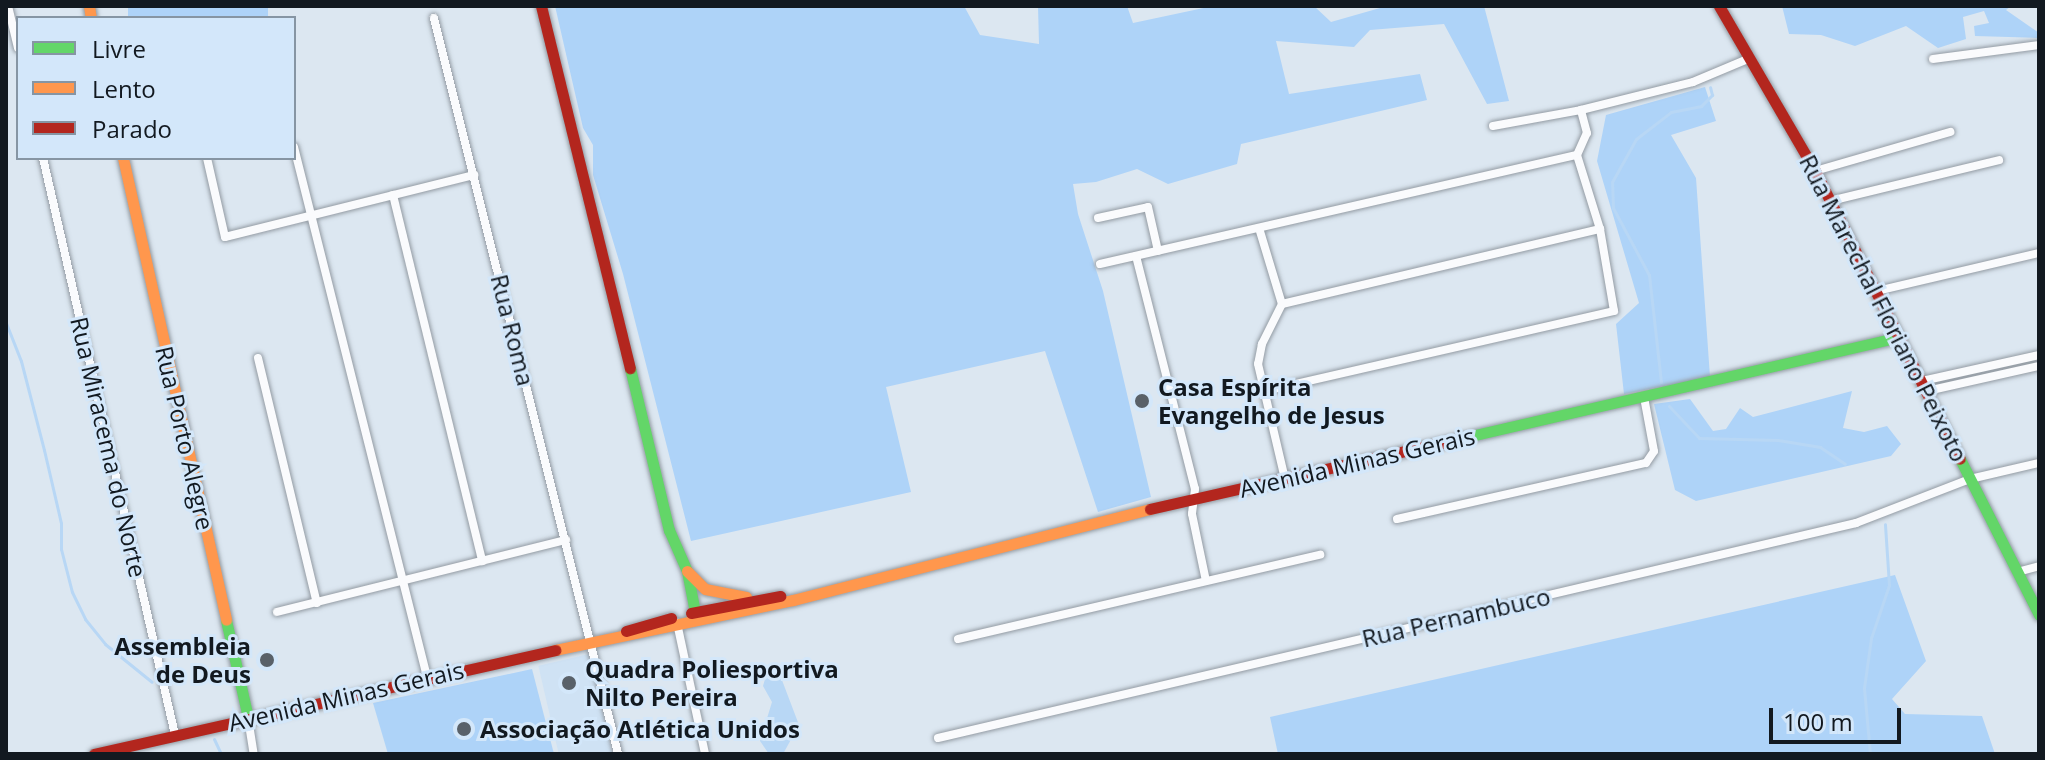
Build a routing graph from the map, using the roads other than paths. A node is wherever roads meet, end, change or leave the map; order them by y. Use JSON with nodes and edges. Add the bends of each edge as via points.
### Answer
{"nodes":[{"id":1,"x":8,"y":6,"type":"edge"},
{"id":2,"x":541,"y":6,"type":"edge"},
{"id":3,"x":1719,"y":6,"type":"edge"},
{"id":4,"x":434,"y":18,"type":"dead end"},
{"id":5,"x":16,"y":40,"type":"edge"},
{"id":6,"x":2039,"y":45,"type":"edge"},
{"id":7,"x":1750,"y":58,"type":"junction"},
{"id":8,"x":1933,"y":59,"type":"dead end"},
{"id":9,"x":1581,"y":110,"type":"junction"},
{"id":10,"x":1493,"y":126,"type":"dead end"},
{"id":11,"x":1950,"y":132,"type":"dead end"},
{"id":12,"x":296,"y":155,"type":"edge"},
{"id":13,"x":1577,"y":155,"type":"junction"},
{"id":14,"x":43,"y":160,"type":"edge"},
{"id":15,"x":123,"y":160,"type":"edge"},
{"id":16,"x":207,"y":160,"type":"edge"},
{"id":17,"x":1999,"y":160,"type":"dead end"},
{"id":18,"x":1815,"y":171,"type":"junction"},
{"id":19,"x":474,"y":175,"type":"junction"},
{"id":20,"x":393,"y":195,"type":"junction"},
{"id":21,"x":1830,"y":201,"type":"junction"},
{"id":22,"x":311,"y":216,"type":"junction"},
{"id":23,"x":1098,"y":218,"type":"dead end"},
{"id":24,"x":1259,"y":228,"type":"junction"},
{"id":25,"x":1600,"y":229,"type":"junction"},
{"id":26,"x":1158,"y":251,"type":"junction"},
{"id":27,"x":2039,"y":253,"type":"edge"},
{"id":28,"x":1136,"y":256,"type":"junction"},
{"id":29,"x":1100,"y":264,"type":"dead end"},
{"id":30,"x":1877,"y":291,"type":"junction"},
{"id":31,"x":1282,"y":304,"type":"junction"},
{"id":32,"x":1900,"y":337,"type":"junction"},
{"id":33,"x":2039,"y":355,"type":"edge"},
{"id":34,"x":2027,"y":357,"type":"junction"},
{"id":35,"x":258,"y":358,"type":"dead end"},
{"id":36,"x":2006,"y":362,"type":"junction"},
{"id":37,"x":2034,"y":367,"type":"edge"},
{"id":38,"x":1960,"y":373,"type":"junction"},
{"id":39,"x":2008,"y":373,"type":"junction"},
{"id":40,"x":1963,"y":383,"type":"junction"},
{"id":41,"x":1925,"y":386,"type":"junction"},
{"id":42,"x":1265,"y":391,"type":"junction"},
{"id":43,"x":1644,"y":397,"type":"junction"},
{"id":44,"x":2039,"y":463,"type":"edge"},
{"id":45,"x":1285,"y":479,"type":"junction"},
{"id":46,"x":1970,"y":479,"type":"junction"},
{"id":47,"x":1193,"y":500,"type":"junction"},
{"id":48,"x":1397,"y":519,"type":"dead end"},
{"id":49,"x":566,"y":540,"type":"junction"},
{"id":50,"x":1320,"y":555,"type":"dead end"},
{"id":51,"x":482,"y":561,"type":"junction"},
{"id":52,"x":2039,"y":566,"type":"edge"},
{"id":53,"x":687,"y":571,"type":"junction"},
{"id":54,"x":2017,"y":572,"type":"junction"},
{"id":55,"x":403,"y":581,"type":"junction"},
{"id":56,"x":1206,"y":581,"type":"junction"},
{"id":57,"x":705,"y":589,"type":"junction"},
{"id":58,"x":816,"y":592,"type":"junction"},
{"id":59,"x":776,"y":596,"type":"junction"},
{"id":60,"x":317,"y":603,"type":"junction"},
{"id":61,"x":277,"y":612,"type":"dead end"},
{"id":62,"x":703,"y":614,"type":"junction"},
{"id":63,"x":2039,"y":615,"type":"edge"},
{"id":64,"x":677,"y":623,"type":"junction"},
{"id":65,"x":958,"y":639,"type":"dead end"},
{"id":66,"x":595,"y":641,"type":"junction"},
{"id":67,"x":427,"y":677,"type":"junction"},
{"id":68,"x":248,"y":718,"type":"junction"},
{"id":69,"x":175,"y":735,"type":"junction"},
{"id":70,"x":938,"y":738,"type":"dead end"},
{"id":71,"x":94,"y":754,"type":"edge"},
{"id":72,"x":254,"y":754,"type":"edge"},
{"id":73,"x":618,"y":754,"type":"edge"},
{"id":74,"x":705,"y":754,"type":"edge"}],
"edges":[{"from":1,"to":5,"type":"street"},
{"from":2,"to":53,"type":"street","via":[[669,530]]},
{"from":3,"to":7,"type":"street","name":"Rua Marechal Floriano Peixoto"},
{"from":4,"to":19,"type":"street","name":"Rua Roma"},
{"from":6,"to":8,"type":"street"},
{"from":7,"to":9,"type":"street","via":[[1715,75]]},
{"from":7,"to":18,"type":"street","name":"Rua Marechal Floriano Peixoto"},
{"from":9,"to":10,"type":"street"},
{"from":9,"to":13,"type":"street","via":[[1587,133]]},
{"from":11,"to":18,"type":"street"},
{"from":12,"to":22,"type":"street"},
{"from":13,"to":24,"type":"street"},
{"from":13,"to":25,"type":"street"},
{"from":14,"to":69,"type":"street","name":"Rua Miracema do Norte"},
{"from":15,"to":68,"type":"street","name":"Rua Porto Alegre"},
{"from":16,"to":22,"type":"street","via":[[225,237]]},
{"from":17,"to":21,"type":"street"},
{"from":18,"to":21,"type":"street","name":"Rua Marechal Floriano Peixoto"},
{"from":19,"to":20,"type":"street"},
{"from":19,"to":49,"type":"street","name":"Rua Roma"},
{"from":20,"to":22,"type":"street"},
{"from":20,"to":51,"type":"street"},
{"from":21,"to":30,"type":"street","name":"Rua Marechal Floriano Peixoto"},
{"from":22,"to":55,"type":"street"},
{"from":23,"to":26,"type":"street","via":[[1148,207]]},
{"from":24,"to":26,"type":"street"},
{"from":24,"to":31,"type":"street"},
{"from":25,"to":31,"type":"street"},
{"from":25,"to":42,"type":"street","via":[[1614,311]]},
{"from":26,"to":28,"type":"street"},
{"from":27,"to":30,"type":"street"},
{"from":28,"to":29,"type":"street"},
{"from":28,"to":47,"type":"street","via":[[1195,489]]},
{"from":30,"to":32,"type":"street","name":"Rua Marechal Floriano Peixoto"},
{"from":31,"to":42,"type":"street","via":[[1258,364]]},
{"from":32,"to":41,"type":"street","name":"Rua Marechal Floriano Peixoto"},
{"from":32,"to":43,"type":"street","name":"Avenida Minas Gerais"},
{"from":33,"to":34,"type":"street"},
{"from":34,"to":36,"type":"street"},
{"from":34,"to":37,"type":"street"},
{"from":35,"to":60,"type":"street"},
{"from":36,"to":38,"type":"street"},
{"from":36,"to":39,"type":"street"},
{"from":37,"to":39,"type":"street"},
{"from":38,"to":40,"type":"street"},
{"from":38,"to":41,"type":"street"},
{"from":39,"to":40,"type":"street"},
{"from":40,"to":41,"type":"street"},
{"from":41,"to":46,"type":"street","name":"Rua Marechal Floriano Peixoto"},
{"from":42,"to":45,"type":"street"},
{"from":43,"to":45,"type":"street","name":"Avenida Minas Gerais"},
{"from":43,"to":48,"type":"street","via":[[1654,451],[1646,463]]},
{"from":44,"to":46,"type":"street","name":"Rua Pernambuco"},
{"from":45,"to":47,"type":"street","name":"Avenida Minas Gerais"},
{"from":46,"to":54,"type":"street","name":"Rua Marechal Floriano Peixoto"},
{"from":46,"to":70,"type":"street","name":"Rua Pernambuco","via":[[1856,523]]},
{"from":47,"to":56,"type":"street"},
{"from":47,"to":58,"type":"street","name":"Avenida Minas Gerais"},
{"from":49,"to":51,"type":"street"},
{"from":49,"to":66,"type":"street","name":"Rua Roma"},
{"from":50,"to":56,"type":"street"},
{"from":51,"to":55,"type":"street"},
{"from":52,"to":54,"type":"street"},
{"from":53,"to":57,"type":"street"},
{"from":53,"to":62,"type":"street"},
{"from":54,"to":63,"type":"street","name":"Rua Marechal Floriano Peixoto"},
{"from":55,"to":60,"type":"street"},
{"from":55,"to":67,"type":"street"},
{"from":56,"to":65,"type":"street"},
{"from":57,"to":59,"type":"street","via":[[731,596]]},
{"from":57,"to":62,"type":"street"},
{"from":58,"to":59,"type":"street","name":"Avenida Minas Gerais"},
{"from":58,"to":62,"type":"street","name":"Avenida Minas Gerais"},
{"from":59,"to":62,"type":"street","name":"Avenida Minas Gerais"},
{"from":60,"to":61,"type":"street"},
{"from":62,"to":64,"type":"street","name":"Avenida Minas Gerais"},
{"from":62,"to":66,"type":"street","name":"Avenida Minas Gerais","via":[[644,624]]},
{"from":64,"to":66,"type":"street","name":"Avenida Minas Gerais"},
{"from":64,"to":74,"type":"street"},
{"from":66,"to":67,"type":"street","name":"Avenida Minas Gerais"},
{"from":66,"to":73,"type":"street","name":"Rua Roma"},
{"from":67,"to":68,"type":"street","name":"Avenida Minas Gerais"},
{"from":68,"to":69,"type":"street","name":"Avenida Minas Gerais"},
{"from":68,"to":72,"type":"street"},
{"from":69,"to":71,"type":"street","name":"Avenida Minas Gerais"}]}
